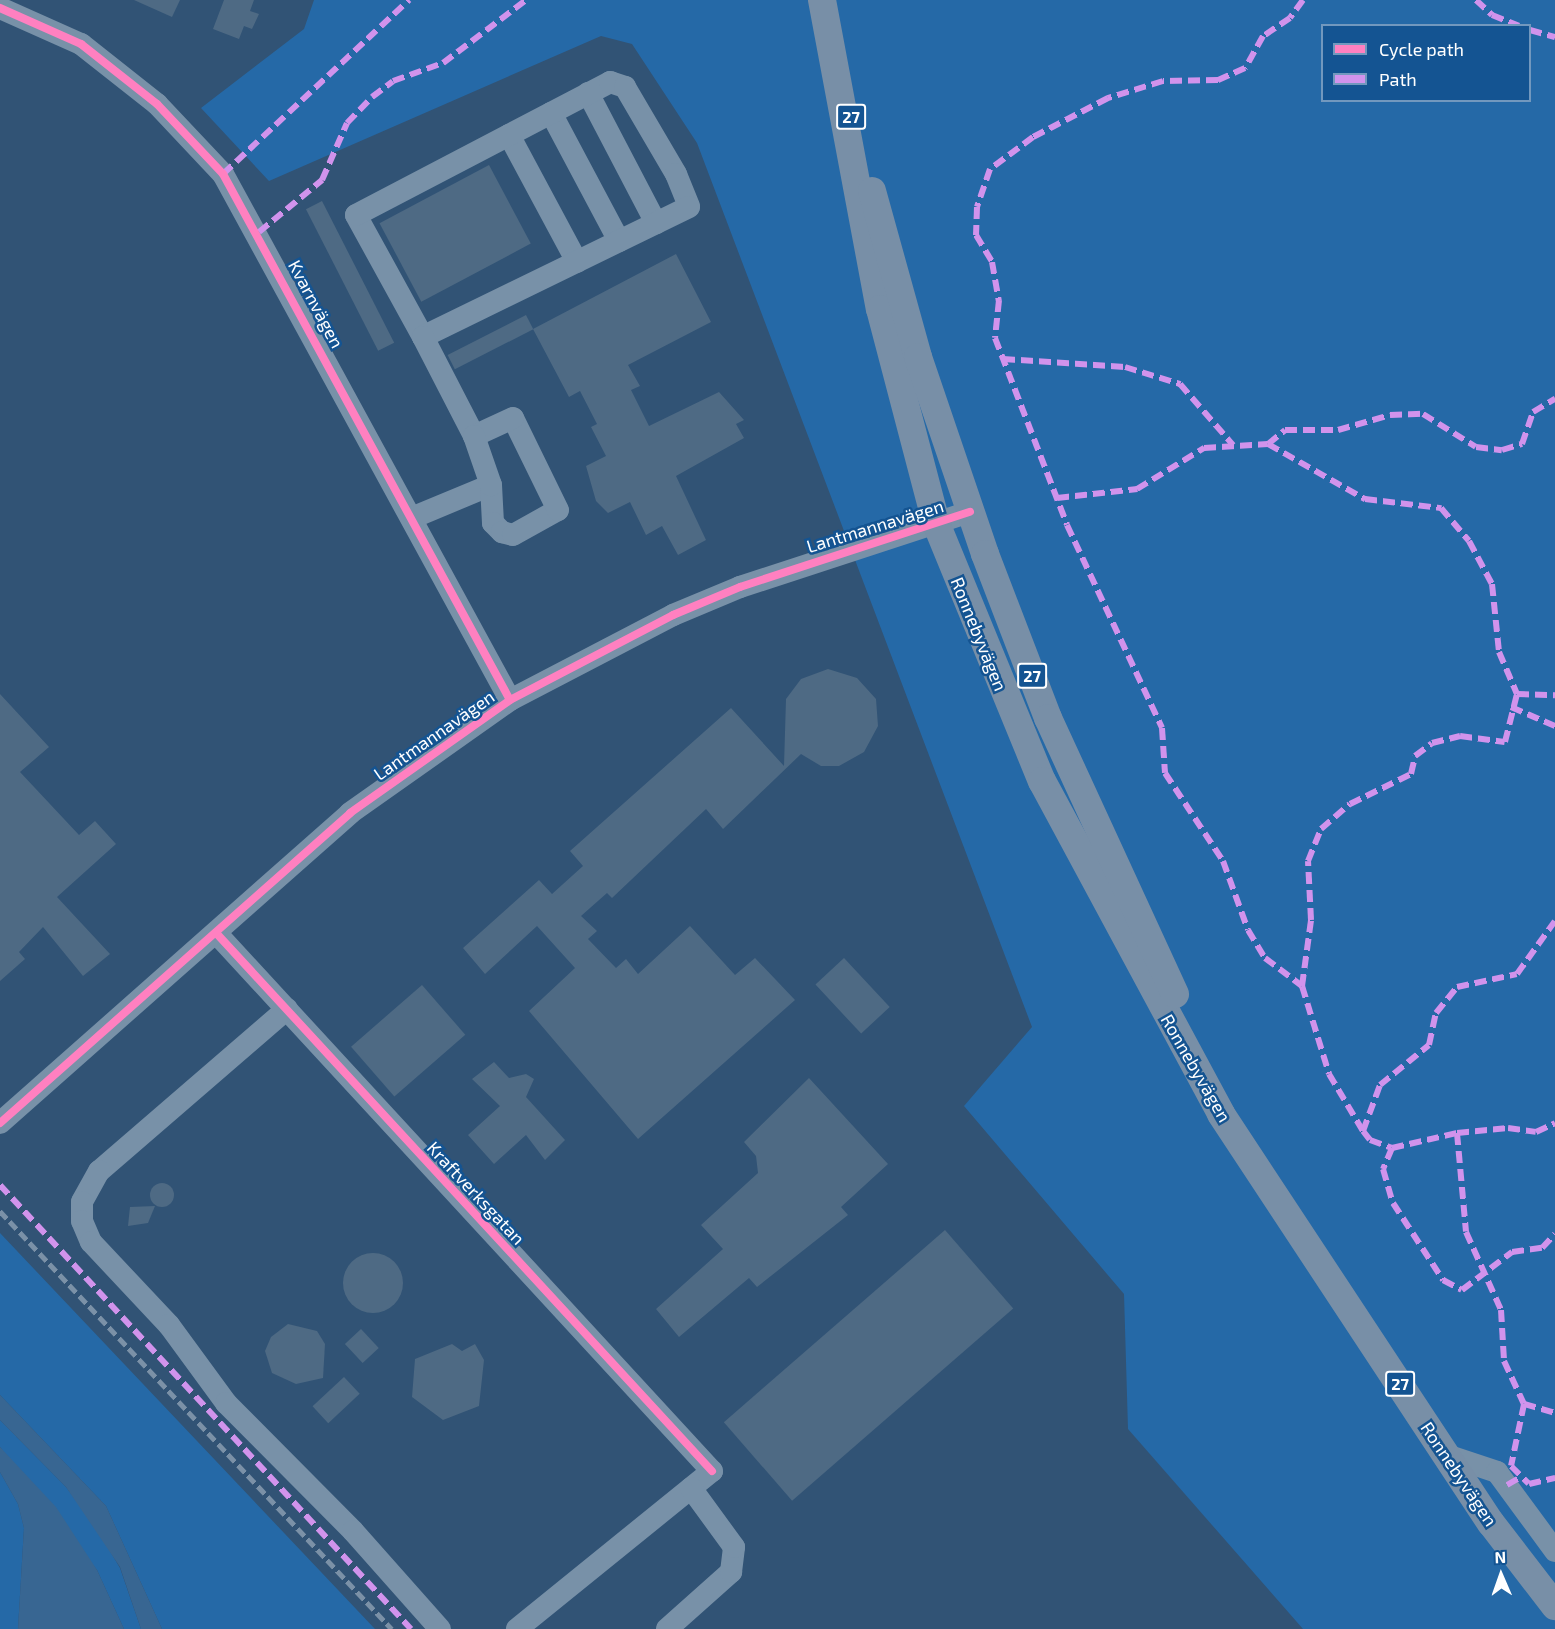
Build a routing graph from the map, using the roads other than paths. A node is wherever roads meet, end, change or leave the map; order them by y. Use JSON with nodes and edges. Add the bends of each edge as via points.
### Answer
{"nodes":[{"id":1,"x":822,"y":0,"type":"edge"},
{"id":2,"x":9,"y":6,"type":"edge"},
{"id":3,"x":835,"y":62,"type":"junction"},
{"id":4,"x":588,"y":93,"type":"junction"},
{"id":5,"x":551,"y":113,"type":"junction"},
{"id":6,"x":509,"y":135,"type":"junction"},
{"id":7,"x":656,"y":223,"type":"junction"},
{"id":8,"x":619,"y":241,"type":"junction"},
{"id":9,"x":577,"y":262,"type":"junction"},
{"id":10,"x":423,"y":337,"type":"junction"},
{"id":11,"x":474,"y":436,"type":"junction"},
{"id":12,"x":491,"y":485,"type":"junction"},
{"id":13,"x":970,"y":512,"type":"junction"},
{"id":14,"x":414,"y":517,"type":"junction"},
{"id":15,"x":936,"y":523,"type":"junction"},
{"id":16,"x":510,"y":700,"type":"junction"},
{"id":17,"x":219,"y":935,"type":"junction"},
{"id":18,"x":287,"y":1009,"type":"junction"},
{"id":19,"x":0,"y":1123,"type":"edge"},
{"id":20,"x":1253,"y":1157,"type":"junction"},
{"id":21,"x":1446,"y":1455,"type":"junction"},
{"id":22,"x":691,"y":1488,"type":"junction"},
{"id":23,"x":1555,"y":1551,"type":"edge"},
{"id":24,"x":1555,"y":1606,"type":"edge"},
{"id":25,"x":440,"y":1629,"type":"edge"},
{"id":26,"x":517,"y":1629,"type":"edge"},
{"id":27,"x":667,"y":1629,"type":"edge"}],
"edges":[{"from":1,"to":3,"type":"main road","name":"Ronnebyvägen","number":"27"},
{"from":2,"to":14,"type":"street","name":"Kvarnvägen","via":[[102,61],[157,104],[223,174]]},
{"from":3,"to":13,"type":"main road","name":"Ronnebyvägen","number":"27","via":[[918,357]]},
{"from":3,"to":15,"type":"main road","name":"Ronnebyvägen","number":"27","via":[[880,309]]},
{"from":4,"to":5,"type":"street"},
{"from":4,"to":7,"type":"street"},
{"from":4,"to":7,"type":"street","via":[[610,82],[625,87],[676,174],[688,207]]},
{"from":5,"to":6,"type":"street"},
{"from":5,"to":8,"type":"street"},
{"from":6,"to":9,"type":"street"},
{"from":6,"to":10,"type":"street","via":[[356,215]]},
{"from":7,"to":8,"type":"street"},
{"from":8,"to":9,"type":"street"},
{"from":9,"to":10,"type":"street"},
{"from":10,"to":11,"type":"street"},
{"from":11,"to":12,"type":"street"},
{"from":11,"to":12,"type":"street","via":[[513,418],[558,510],[513,535],[502,532],[493,523]]},
{"from":12,"to":14,"type":"street"},
{"from":13,"to":15,"type":"street","name":"Lantmannavägen"},
{"from":13,"to":20,"type":"main road","name":"Ronnebyvägen","number":"27","via":[[1104,844],[1234,1109]]},
{"from":14,"to":16,"type":"street","name":"Kvarnvägen"},
{"from":15,"to":16,"type":"street","name":"Lantmannavägen","via":[[740,586],[672,615]]},
{"from":15,"to":20,"type":"main road","name":"Ronnebyvägen","number":"27","via":[[1042,781],[1182,1048]]},
{"from":16,"to":17,"type":"street","name":"Lantmannavägen","via":[[350,813]]},
{"from":17,"to":18,"type":"street","name":"Kraftverksgatan"},
{"from":17,"to":19,"type":"street","name":"Lantmannavägen"},
{"from":18,"to":22,"type":"street","name":"Kraftverksgatan","via":[[712,1471]]},
{"from":18,"to":25,"type":"street","via":[[99,1171],[84,1195],[82,1221],[91,1242],[169,1325],[226,1403],[353,1531]]},
{"from":20,"to":21,"type":"main road","name":"Ronnebyvägen","number":"27"},
{"from":21,"to":23,"type":"street","via":[[1497,1472]]},
{"from":21,"to":24,"type":"main road","name":"Ronnebyvägen","number":"27"},
{"from":22,"to":26,"type":"street"},
{"from":22,"to":27,"type":"street","via":[[734,1547],[731,1572]]}]}
